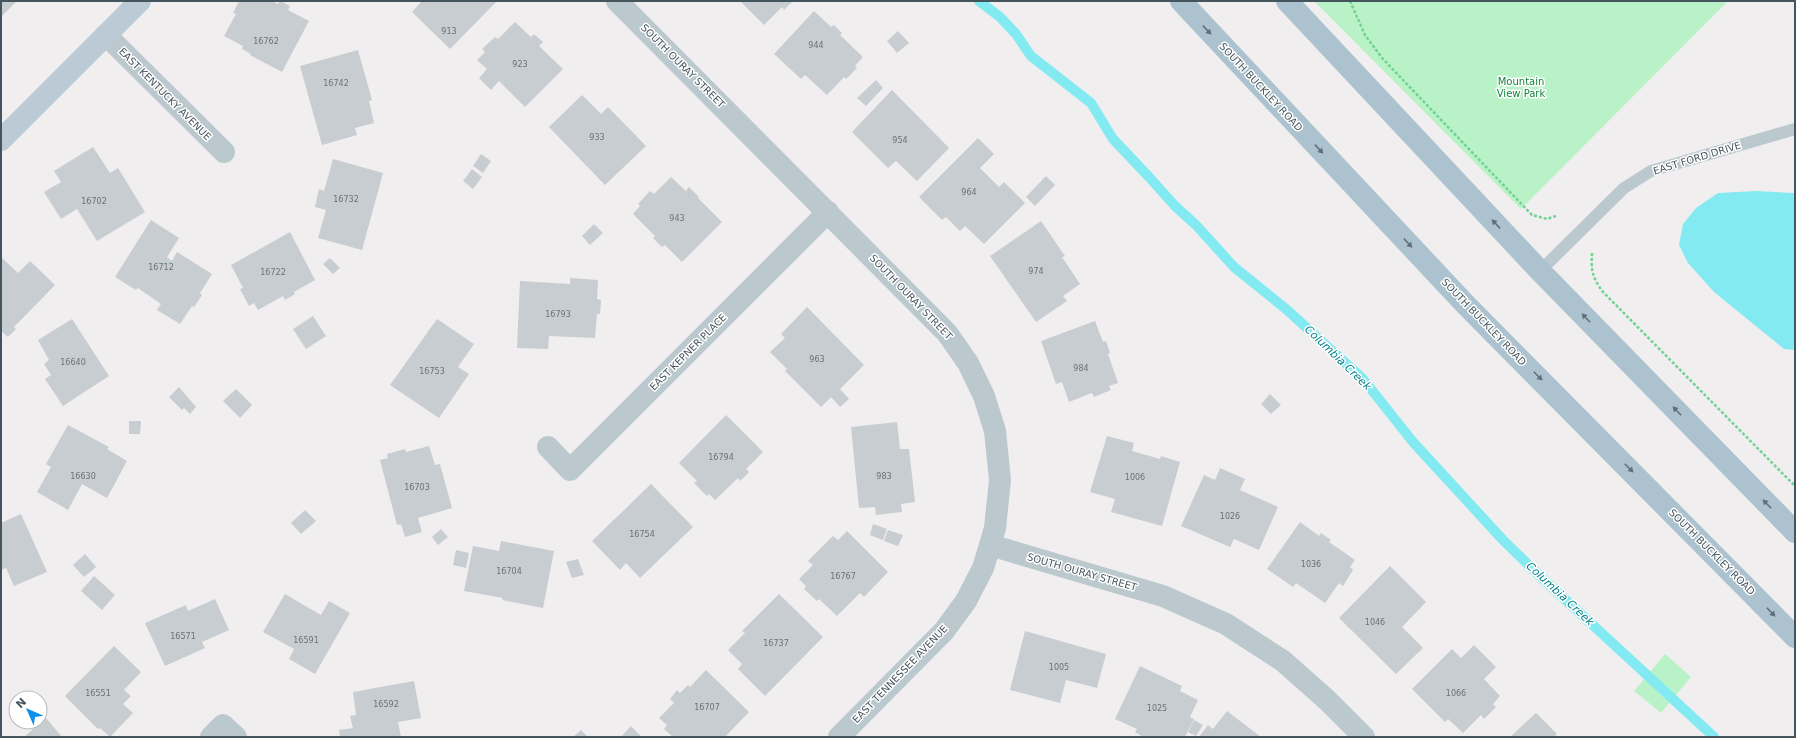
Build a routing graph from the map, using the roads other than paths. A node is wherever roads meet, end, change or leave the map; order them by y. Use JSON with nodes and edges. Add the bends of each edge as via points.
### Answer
{"nodes":[{"id":1,"x":140,"y":1,"type":"edge"},
{"id":2,"x":617,"y":1,"type":"edge"},
{"id":3,"x":1181,"y":1,"type":"edge"},
{"id":4,"x":1287,"y":1,"type":"edge"},
{"id":5,"x":106,"y":35,"type":"junction"},
{"id":6,"x":1795,"y":129,"type":"edge"},
{"id":7,"x":1,"y":140,"type":"edge"},
{"id":8,"x":224,"y":152,"type":"dead end"},
{"id":9,"x":828,"y":212,"type":"junction"},
{"id":10,"x":1540,"y":271,"type":"junction"},
{"id":11,"x":548,"y":447,"type":"dead end"},
{"id":12,"x":1795,"y":532,"type":"edge"},
{"id":13,"x":990,"y":545,"type":"junction"},
{"id":14,"x":1795,"y":637,"type":"edge"},
{"id":15,"x":211,"y":737,"type":"edge"},
{"id":16,"x":236,"y":737,"type":"edge"},
{"id":17,"x":839,"y":737,"type":"edge"},
{"id":18,"x":1364,"y":737,"type":"edge"}],
"edges":[{"from":1,"to":5,"type":"street"},
{"from":2,"to":9,"type":"street","name":"SOUTH OURAY STREET"},
{"from":3,"to":14,"type":"main road","name":"SOUTH BUCKLEY ROAD","one_way":true,"via":[[1466,305]]},
{"from":10,"to":4,"type":"main road","one_way":true},
{"from":5,"to":7,"type":"street"},
{"from":5,"to":8,"type":"street","name":"EAST KENTUCKY AVENUE"},
{"from":6,"to":10,"type":"lane","name":"EAST FORD DRIVE","via":[[1651,171],[1624,188]]},
{"from":9,"to":11,"type":"street","name":"EAST KEPNER PLACE","via":[[570,470]]},
{"from":9,"to":13,"type":"street","name":"SOUTH OURAY STREET","via":[[948,333],[968,363],[984,396],[995,431],[1000,480],[995,528]]},
{"from":12,"to":10,"type":"main road","one_way":true},
{"from":13,"to":17,"type":"street","name":"EAST TENNESSEE AVENUE","via":[[983,568],[966,601],[944,631]]},
{"from":13,"to":18,"type":"street","name":"SOUTH OURAY STREET","via":[[1163,596],[1226,624],[1283,661]]},
{"from":15,"to":16,"type":"street","via":[[224,725]]}]}
